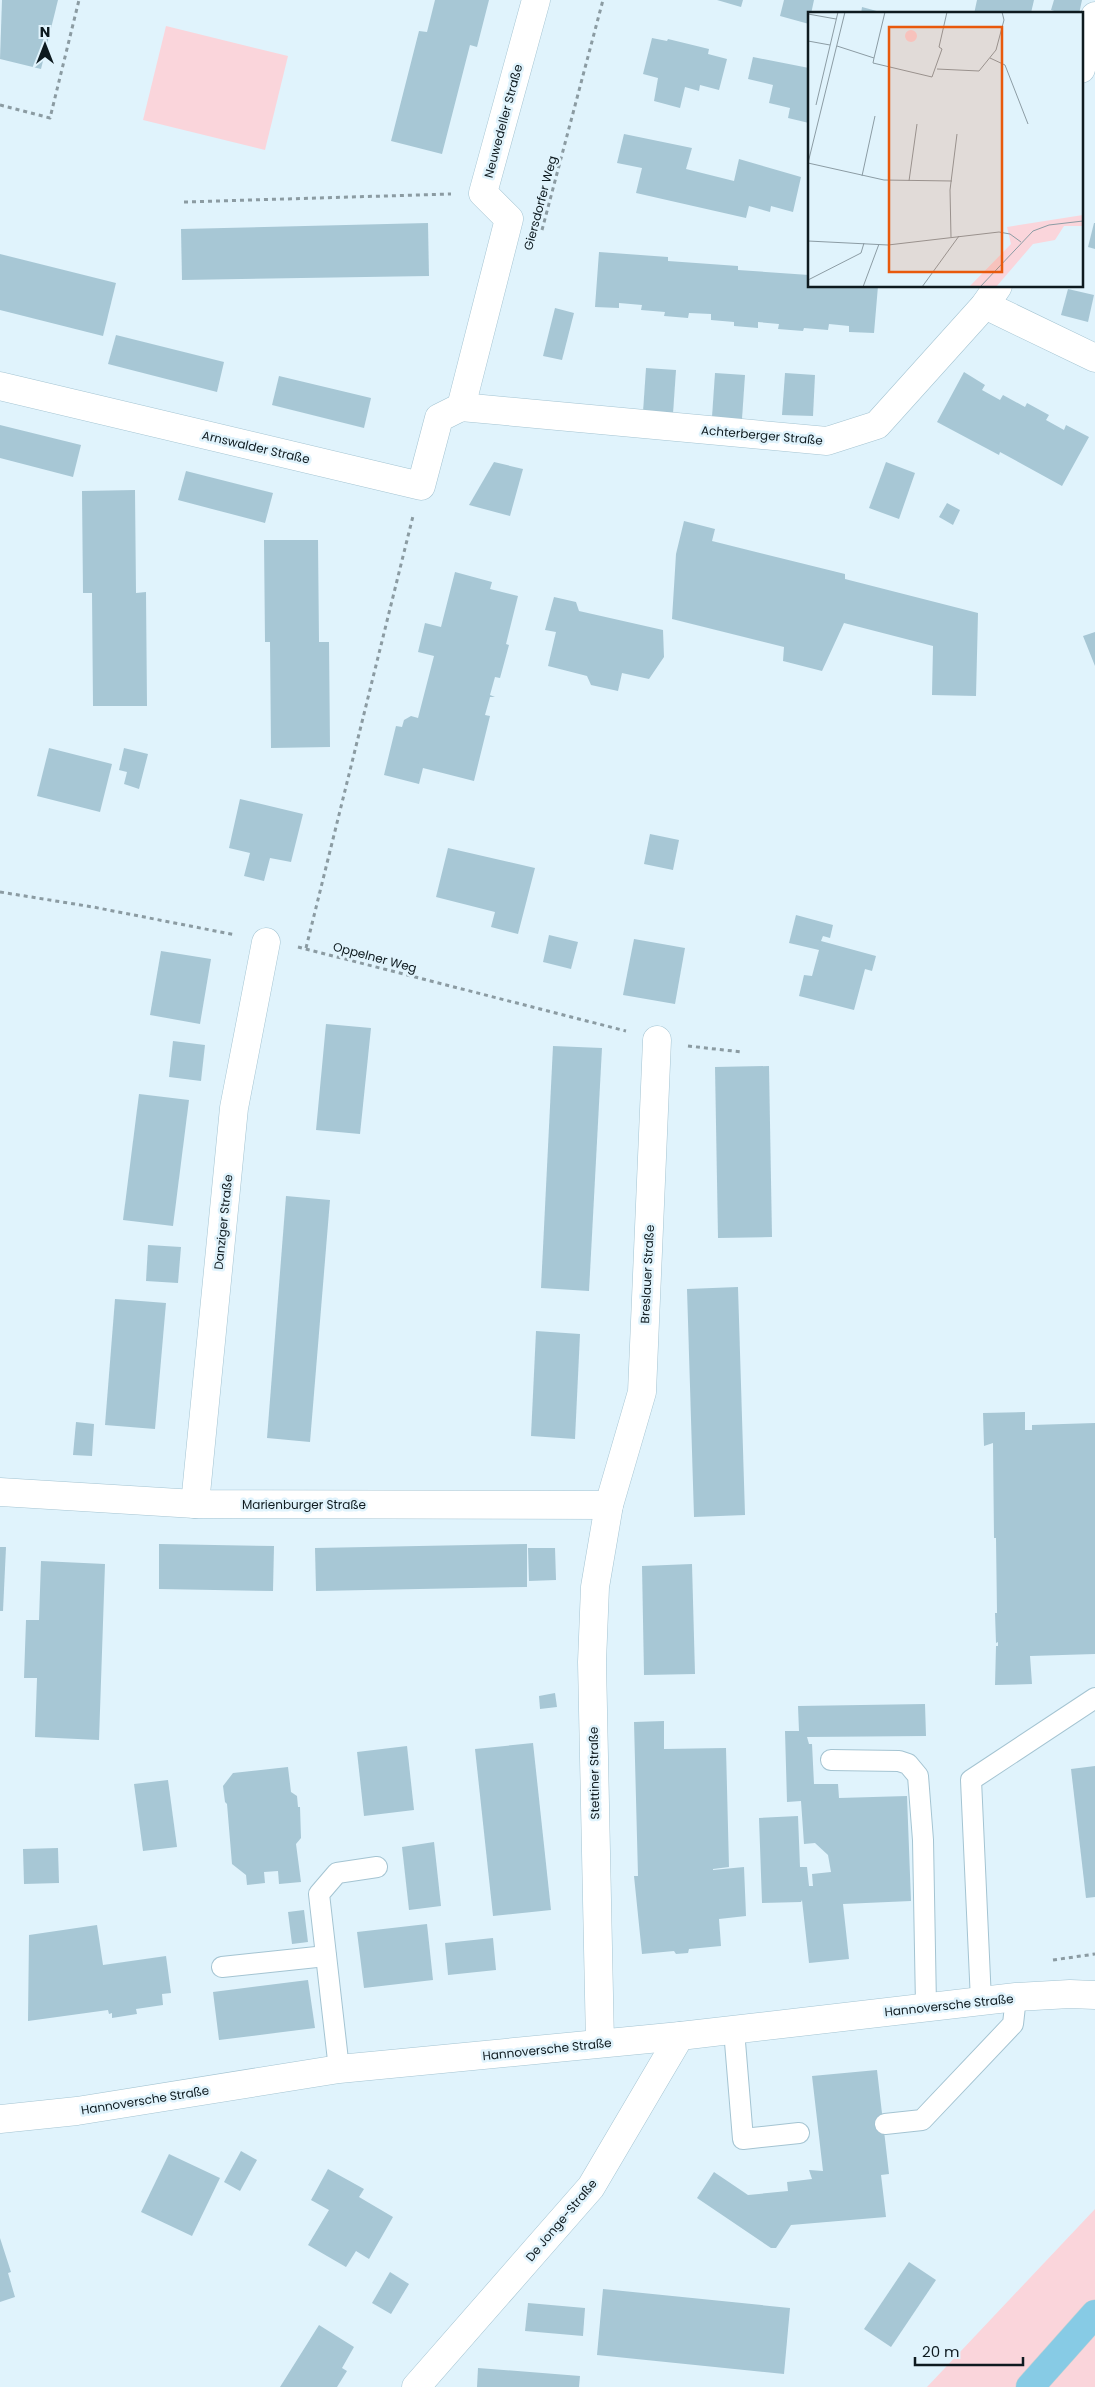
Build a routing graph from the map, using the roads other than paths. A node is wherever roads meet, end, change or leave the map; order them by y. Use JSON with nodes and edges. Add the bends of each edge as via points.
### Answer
{"nodes":[{"id":1,"x":536,"y":0,"type":"edge"},
{"id":2,"x":1095,"y":16,"type":"edge"},
{"id":3,"x":1082,"y":65,"type":"edge"},
{"id":4,"x":991,"y":296,"type":"edge"},
{"id":5,"x":1095,"y":358,"type":"edge"},
{"id":6,"x":0,"y":386,"type":"edge"},
{"id":7,"x":461,"y":407,"type":"junction"},
{"id":8,"x":266,"y":942,"type":"road end"},
{"id":9,"x":657,"y":1040,"type":"road end"},
{"id":10,"x":0,"y":1492,"type":"edge"},
{"id":11,"x":195,"y":1504,"type":"junction"},
{"id":12,"x":609,"y":1505,"type":"junction"},
{"id":13,"x":1095,"y":1698,"type":"edge"},
{"id":14,"x":831,"y":1760,"type":"dead end"},
{"id":15,"x":377,"y":1867,"type":"dead end"},
{"id":16,"x":326,"y":1956,"type":"junction"},
{"id":17,"x":222,"y":1967,"type":"dead end"},
{"id":18,"x":1095,"y":1995,"type":"edge"},
{"id":19,"x":1016,"y":1997,"type":"junction"},
{"id":20,"x":982,"y":2001,"type":"junction"},
{"id":21,"x":926,"y":2006,"type":"junction"},
{"id":22,"x":734,"y":2030,"type":"junction"},
{"id":23,"x":680,"y":2036,"type":"junction"},
{"id":24,"x":600,"y":2043,"type":"junction"},
{"id":25,"x":340,"y":2069,"type":"junction"},
{"id":26,"x":0,"y":2119,"type":"edge"},
{"id":27,"x":884,"y":2124,"type":"dead end"},
{"id":28,"x":799,"y":2133,"type":"dead end"},
{"id":29,"x":1095,"y":2314,"type":"edge"},
{"id":30,"x":416,"y":2387,"type":"edge"},
{"id":31,"x":1030,"y":2387,"type":"edge"}],
"edges":[{"from":1,"to":7,"type":"street","name":"Neuwedeller Straße","via":[[483,193],[509,219]]},
{"from":2,"to":3,"type":"street"},
{"from":4,"to":5,"type":"street"},
{"from":4,"to":7,"type":"street","name":"Achterberger Straße","via":[[877,425],[827,441]]},
{"from":6,"to":7,"type":"street","name":"Arnswalder Straße","via":[[421,486],[439,418]]},
{"from":8,"to":11,"type":"street","name":"Danziger Straße","via":[[234,1108]]},
{"from":9,"to":12,"type":"street","name":"Breslauer Straße","via":[[642,1392]]},
{"from":10,"to":11,"type":"street","name":"Marienburger Straße"},
{"from":11,"to":12,"type":"street","name":"Marienburger Straße"},
{"from":12,"to":24,"type":"street","name":"Stettiner Straße","via":[[595,1587],[592,1662]]},
{"from":13,"to":20,"type":"lane","via":[[971,1780]]},
{"from":14,"to":21,"type":"lane","via":[[900,1761],[908,1764],[918,1776],[923,1840]]},
{"from":15,"to":16,"type":"lane","via":[[337,1873],[319,1894]]},
{"from":16,"to":17,"type":"lane"},
{"from":16,"to":25,"type":"lane"},
{"from":18,"to":19,"type":"street","name":"Hannoversche Straße"},
{"from":19,"to":20,"type":"street","name":"Hannoversche Straße"},
{"from":19,"to":27,"type":"lane","via":[[1013,2024],[922,2120]]},
{"from":20,"to":21,"type":"street","name":"Hannoversche Straße"},
{"from":21,"to":22,"type":"street","name":"Hannoversche Straße"},
{"from":22,"to":23,"type":"street","name":"Hannoversche Straße"},
{"from":22,"to":28,"type":"lane","via":[[743,2139]]},
{"from":23,"to":24,"type":"street","name":"Hannoversche Straße"},
{"from":23,"to":30,"type":"street","name":"De Jonge-Straße","via":[[591,2187]]},
{"from":24,"to":25,"type":"street","name":"Hannoversche Straße"},
{"from":25,"to":26,"type":"street","name":"Hannoversche Straße","via":[[77,2111]]},
{"from":29,"to":31,"type":"main road"}]}
